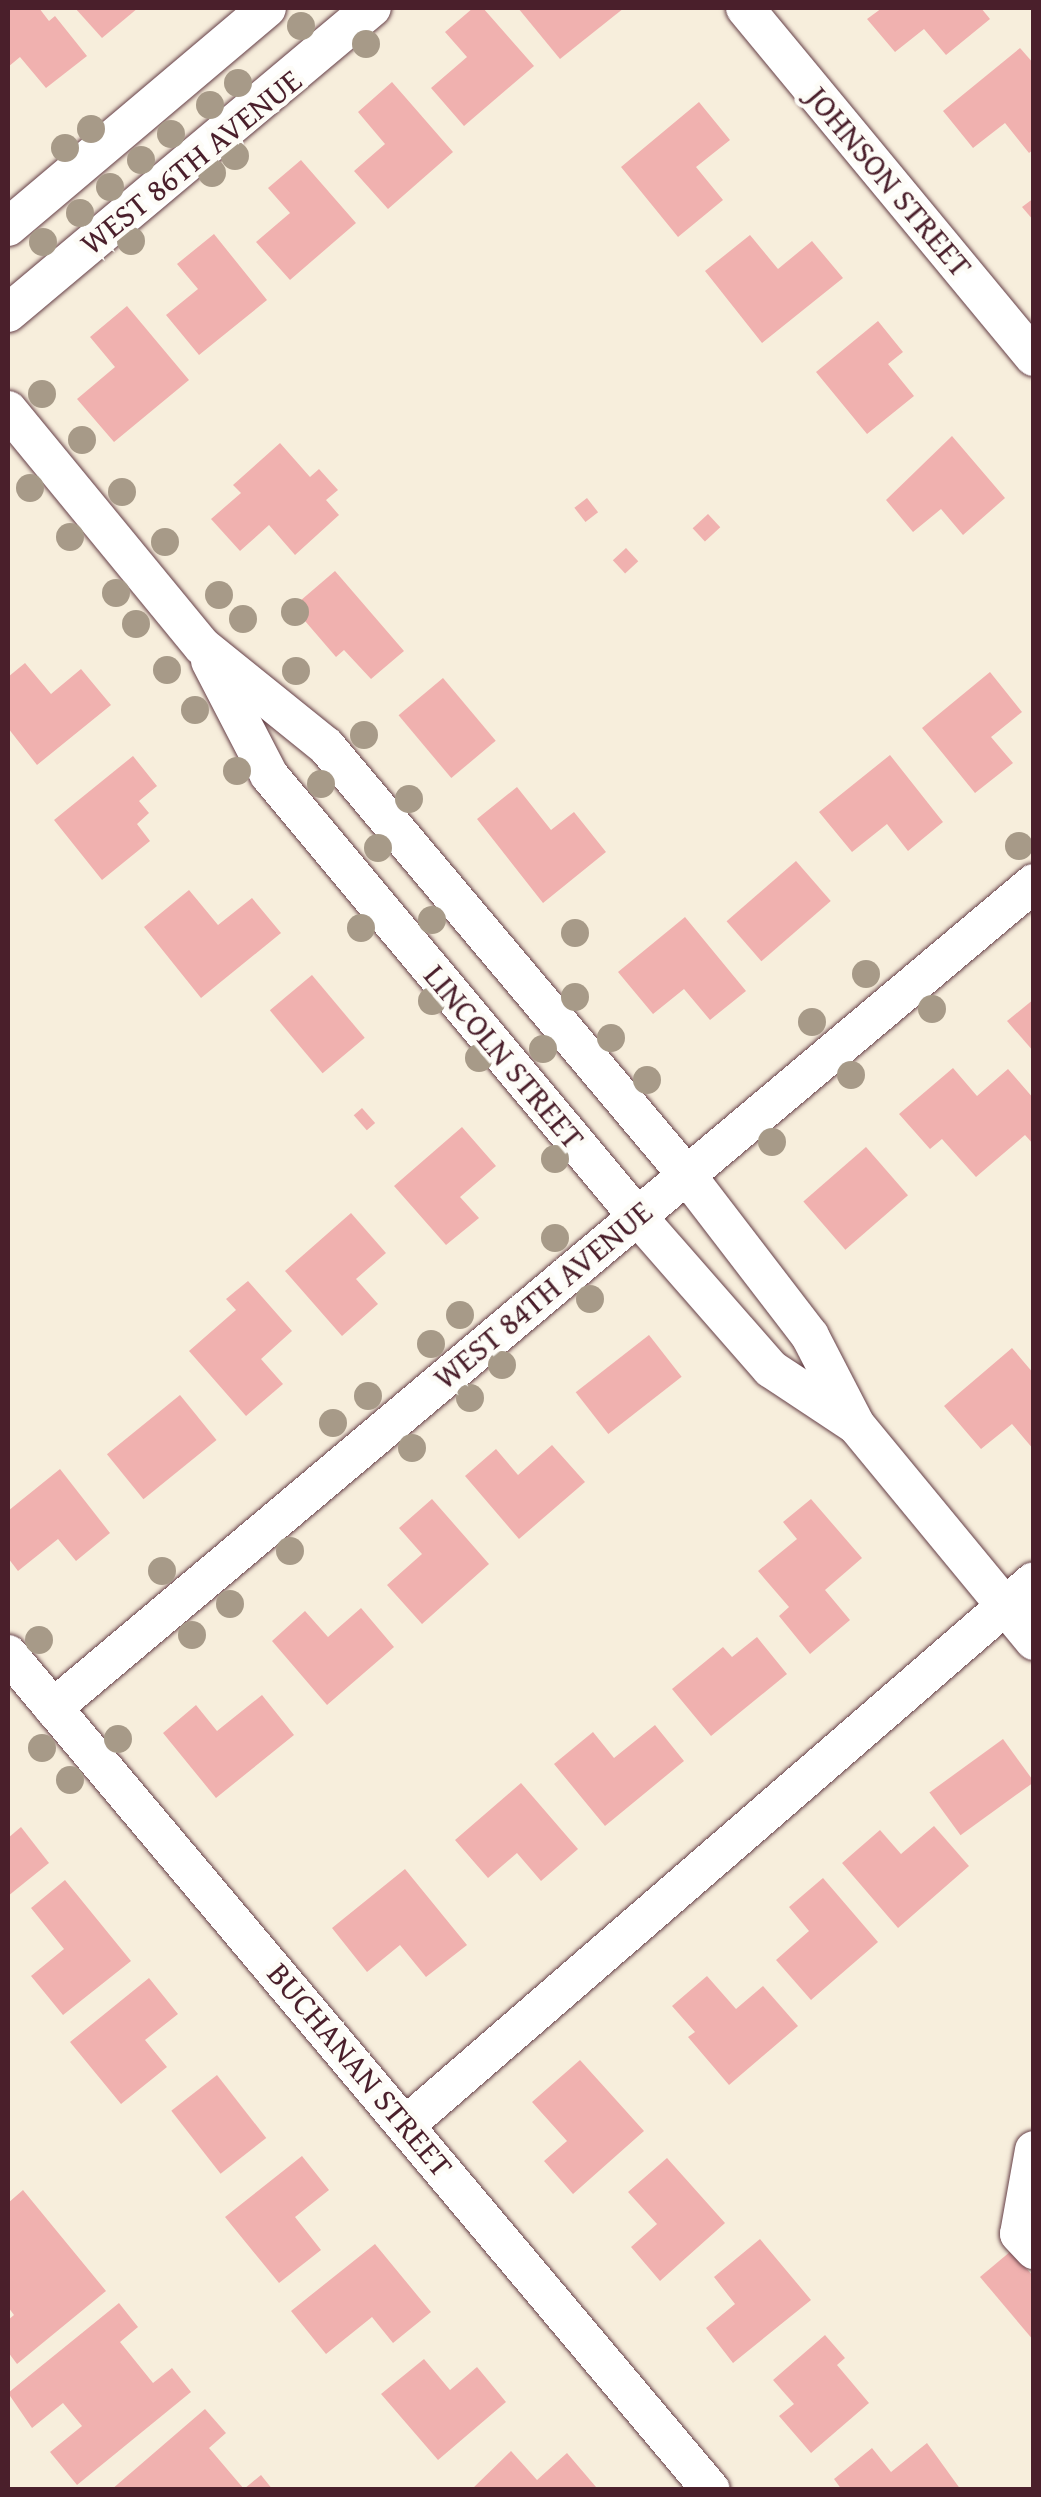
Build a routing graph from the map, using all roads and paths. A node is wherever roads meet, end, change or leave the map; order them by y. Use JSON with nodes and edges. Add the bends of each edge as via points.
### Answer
{"nodes":[{"id":1,"x":267,"y":8,"type":"edge"},
{"id":2,"x":372,"y":8,"type":"edge"},
{"id":3,"x":745,"y":8,"type":"edge"},
{"id":4,"x":8,"y":227,"type":"edge"},
{"id":5,"x":8,"y":313,"type":"edge"},
{"id":6,"x":1034,"y":357,"type":"edge"},
{"id":7,"x":8,"y":410,"type":"edge"},
{"id":8,"x":202,"y":646,"type":"junction"},
{"id":9,"x":1034,"y":883,"type":"edge"},
{"id":10,"x":685,"y":1173,"type":"junction"},
{"id":11,"x":637,"y":1216,"type":"junction"},
{"id":12,"x":856,"y":1425,"type":"junction"},
{"id":13,"x":1034,"y":1582,"type":"edge"},
{"id":14,"x":1004,"y":1606,"type":"junction"},
{"id":15,"x":1034,"y":1641,"type":"edge"},
{"id":16,"x":8,"y":1654,"type":"edge"},
{"id":17,"x":53,"y":1708,"type":"junction"},
{"id":18,"x":407,"y":2124,"type":"junction"},
{"id":19,"x":1034,"y":2150,"type":"edge"},
{"id":20,"x":1034,"y":2250,"type":"edge"},
{"id":21,"x":711,"y":2490,"type":"edge"}],
"edges":[{"from":1,"to":4,"type":"street","name":"WEST 86TH AVENUE"},
{"from":2,"to":5,"type":"street","name":"WEST 86TH AVENUE"},
{"from":3,"to":6,"type":"street","name":"JOHNSON STREET"},
{"from":7,"to":8,"type":"street","name":"LINCOLN STREET"},
{"from":8,"to":10,"type":"street","name":"LINCOLN STREET","via":[[326,746]]},
{"from":8,"to":11,"type":"street","name":"LINCOLN STREET","via":[[269,775]]},
{"from":9,"to":10,"type":"street","name":"WEST 84TH AVENUE"},
{"from":10,"to":11,"type":"street","name":"WEST 84TH AVENUE"},
{"from":10,"to":12,"type":"street","name":"LINCOLN STREET","via":[[810,1336]]},
{"from":11,"to":12,"type":"street","name":"LINCOLN STREET","via":[[771,1369]]},
{"from":11,"to":17,"type":"street","name":"WEST 84TH AVENUE"},
{"from":12,"to":14,"type":"street","name":"LINCOLN STREET"},
{"from":13,"to":14,"type":"street"},
{"from":14,"to":15,"type":"street","name":"LINCOLN STREET"},
{"from":14,"to":18,"type":"street"},
{"from":16,"to":17,"type":"street","name":"BUCHANAN STREET"},
{"from":17,"to":18,"type":"street","name":"BUCHANAN STREET"},
{"from":18,"to":21,"type":"street","name":"BUCHANAN STREET"},
{"from":19,"to":20,"type":"street","via":[[1019,2234]]}]}
